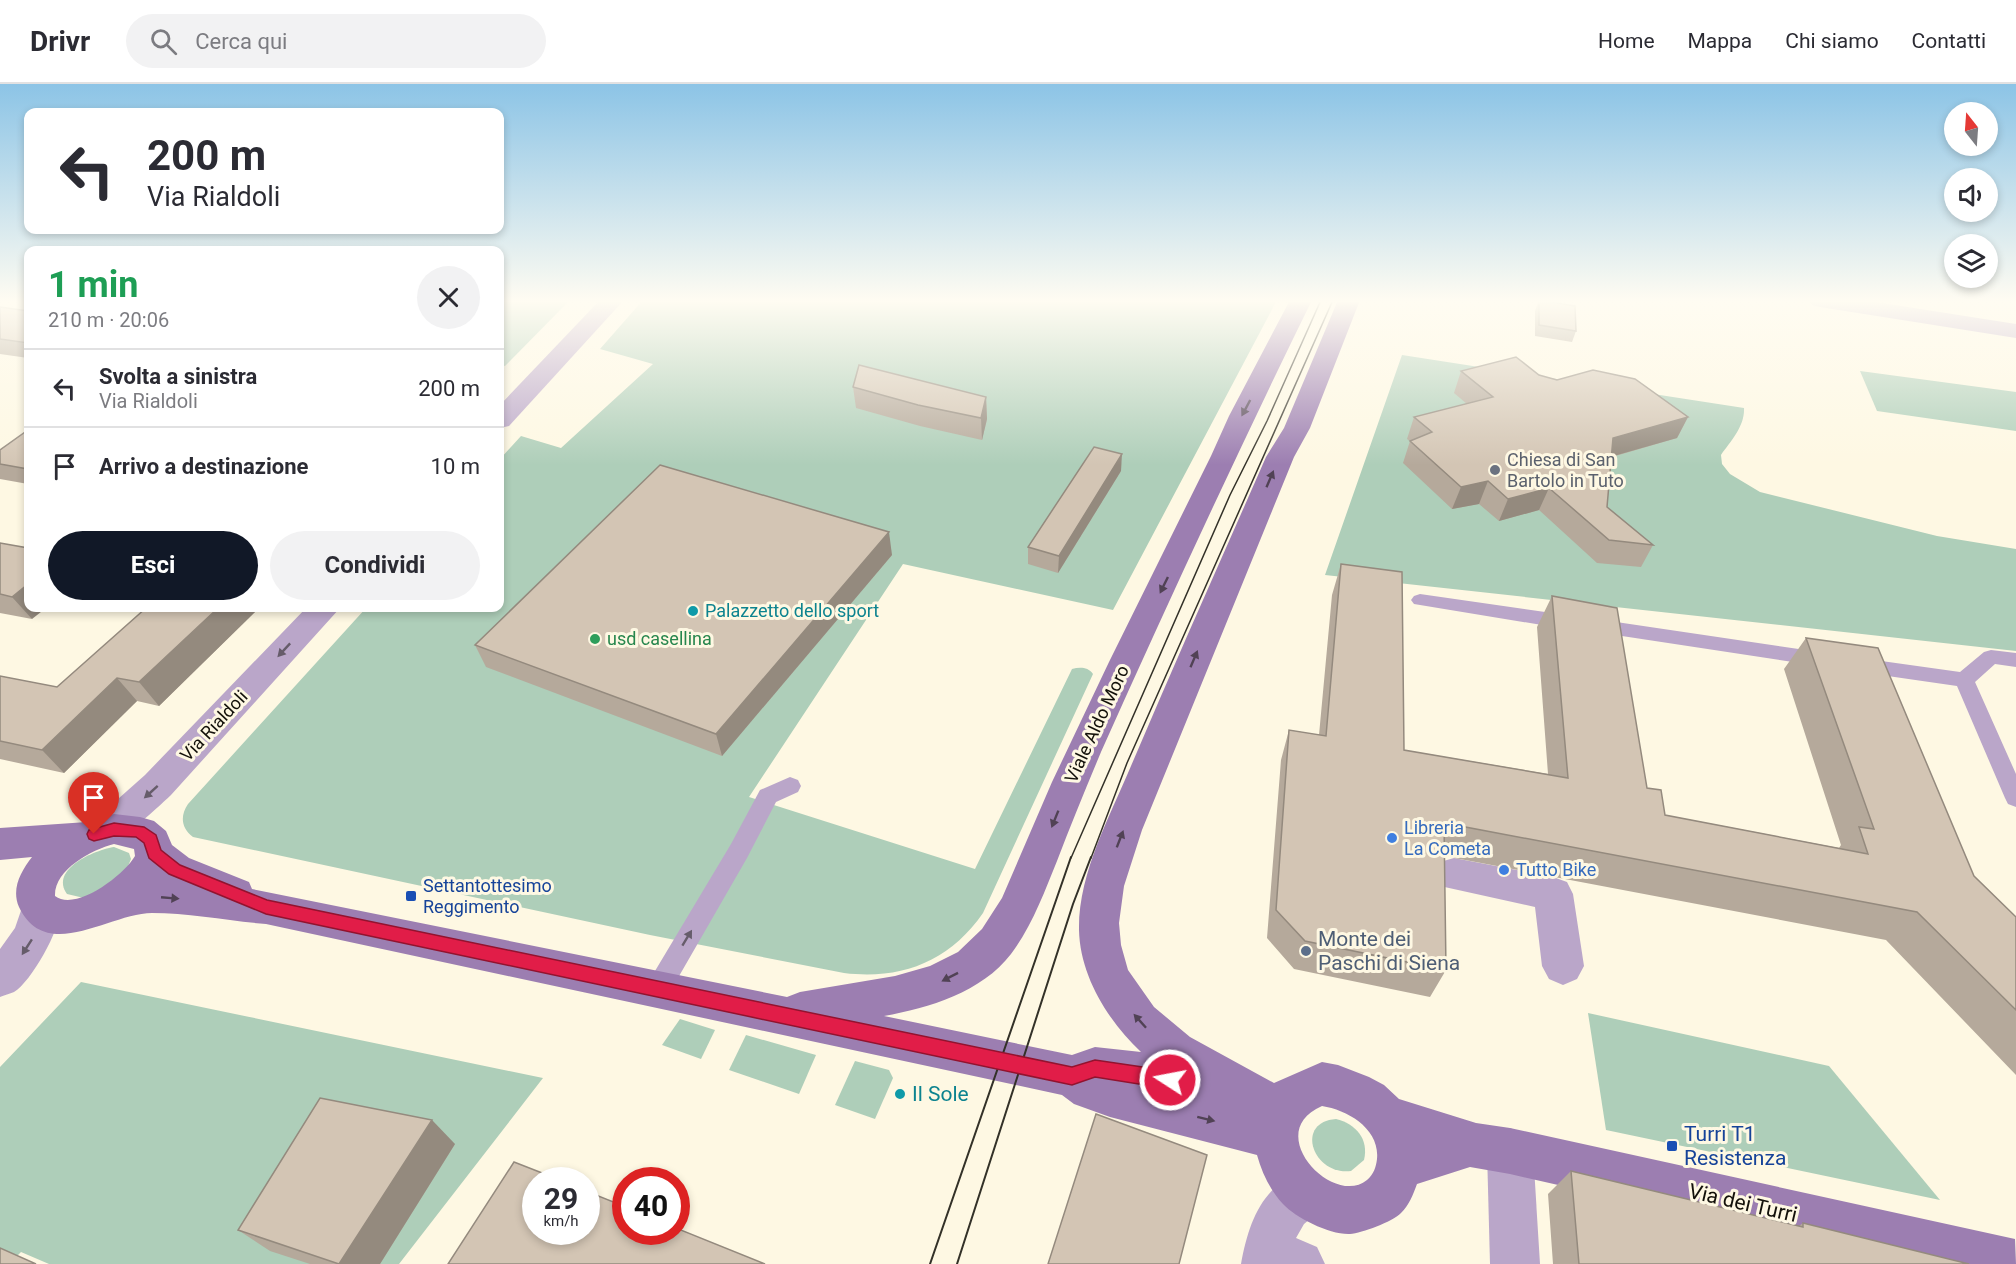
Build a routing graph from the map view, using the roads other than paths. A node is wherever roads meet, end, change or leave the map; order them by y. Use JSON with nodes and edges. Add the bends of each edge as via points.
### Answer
{"nodes":[{"id":1,"x":561,"y":355,"type":"edge"},
{"id":2,"x":1273,"y":355,"type":"edge"},
{"id":3,"x":1327,"y":355,"type":"edge"},
{"id":4,"x":504,"y":416,"type":"edge"},
{"id":5,"x":1420,"y":600,"type":"dead end"},
{"id":6,"x":320,"y":612,"type":"edge"},
{"id":7,"x":2016,"y":660,"type":"edge"},
{"id":8,"x":1964,"y":680,"type":"junction"},
{"id":9,"x":790,"y":786,"type":"dead end"},
{"id":10,"x":2016,"y":798,"type":"edge"},
{"id":11,"x":94,"y":834,"type":"junction"},
{"id":12,"x":0,"y":843,"type":"edge"},
{"id":13,"x":154,"y":853,"type":"junction"},
{"id":14,"x":0,"y":861,"type":"edge"},
{"id":15,"x":1454,"y":874,"type":"dead end"},
{"id":16,"x":37,"y":899,"type":"junction"},
{"id":17,"x":112,"y":904,"type":"junction"},
{"id":18,"x":266,"y":906,"type":"junction"},
{"id":19,"x":1563,"y":966,"type":"dead end"},
{"id":20,"x":0,"y":978,"type":"edge"},
{"id":21,"x":657,"y":989,"type":"junction"},
{"id":22,"x":783,"y":1015,"type":"junction"},
{"id":23,"x":1273,"y":1112,"type":"junction"},
{"id":24,"x":1385,"y":1117,"type":"junction"},
{"id":25,"x":1491,"y":1148,"type":"junction"},
{"id":26,"x":1400,"y":1167,"type":"junction"},
{"id":27,"x":1304,"y":1193,"type":"junction"},
{"id":28,"x":1278,"y":1261,"type":"edge"},
{"id":29,"x":1515,"y":1264,"type":"edge"},
{"id":30,"x":2015,"y":1264,"type":"edge"}],
"edges":[{"from":1,"to":4,"type":"street"},
{"from":2,"to":22,"type":"street","name":"Viale Aldo Moro","one_way":true,"via":[[1070,782],[1018,908],[996,942],[972,965],[938,983],[895,995]]},
{"from":23,"to":3,"type":"street","one_way":true,"via":[[1171,1050],[1141,1023],[1113,982],[1098,926],[1118,846],[1156,749]]},
{"from":5,"to":8,"type":"lane"},
{"from":6,"to":11,"type":"street","name":"Via Rialdoli","one_way":true,"via":[[158,785],[131,810]]},
{"from":7,"to":8,"type":"lane","via":[[1991,657]]},
{"from":8,"to":10,"type":"lane"},
{"from":21,"to":9,"type":"lane","one_way":true,"via":[[768,796]]},
{"from":11,"to":12,"type":"street"},
{"from":11,"to":13,"type":"street","name":"Via Rialdoli","via":[[114,829],[139,831],[150,840]]},
{"from":11,"to":16,"type":"street","name":"Via Rialdoli","via":[[55,859],[40,877]]},
{"from":13,"to":17,"type":"street","via":[[144,877]]},
{"from":13,"to":18,"type":"street","via":[[175,870]]},
{"from":14,"to":16,"type":"street","via":[[18,870]]},
{"from":15,"to":19,"type":"street","via":[[1553,894]]},
{"from":16,"to":17,"type":"street","via":[[53,916],[74,917]]},
{"from":16,"to":20,"type":"street","name":"Via Rialdoli","one_way":true,"via":[[32,938]]},
{"from":17,"to":18,"type":"street","one_way":true,"via":[[150,896]]},
{"from":18,"to":21,"type":"street"},
{"from":21,"to":22,"type":"street"},
{"from":22,"to":23,"type":"street","via":[[1072,1076],[1090,1089],[1110,1095]]},
{"from":23,"to":24,"type":"street","name":"Via dei Turri","via":[[1292,1095],[1310,1087],[1334,1085],[1360,1095]]},
{"from":23,"to":27,"type":"street","via":[[1279,1160]]},
{"from":24,"to":25,"type":"street","name":"Via dei Turri"},
{"from":24,"to":26,"type":"street","name":"Via dei Turri","via":[[1397,1140]]},
{"from":25,"to":26,"type":"street"},
{"from":25,"to":29,"type":"street"},
{"from":25,"to":30,"type":"street","name":"Via dei Turri"},
{"from":26,"to":27,"type":"street","via":[[1389,1192],[1362,1208],[1329,1206]]},
{"from":27,"to":28,"type":"street","via":[[1274,1224]]}]}
